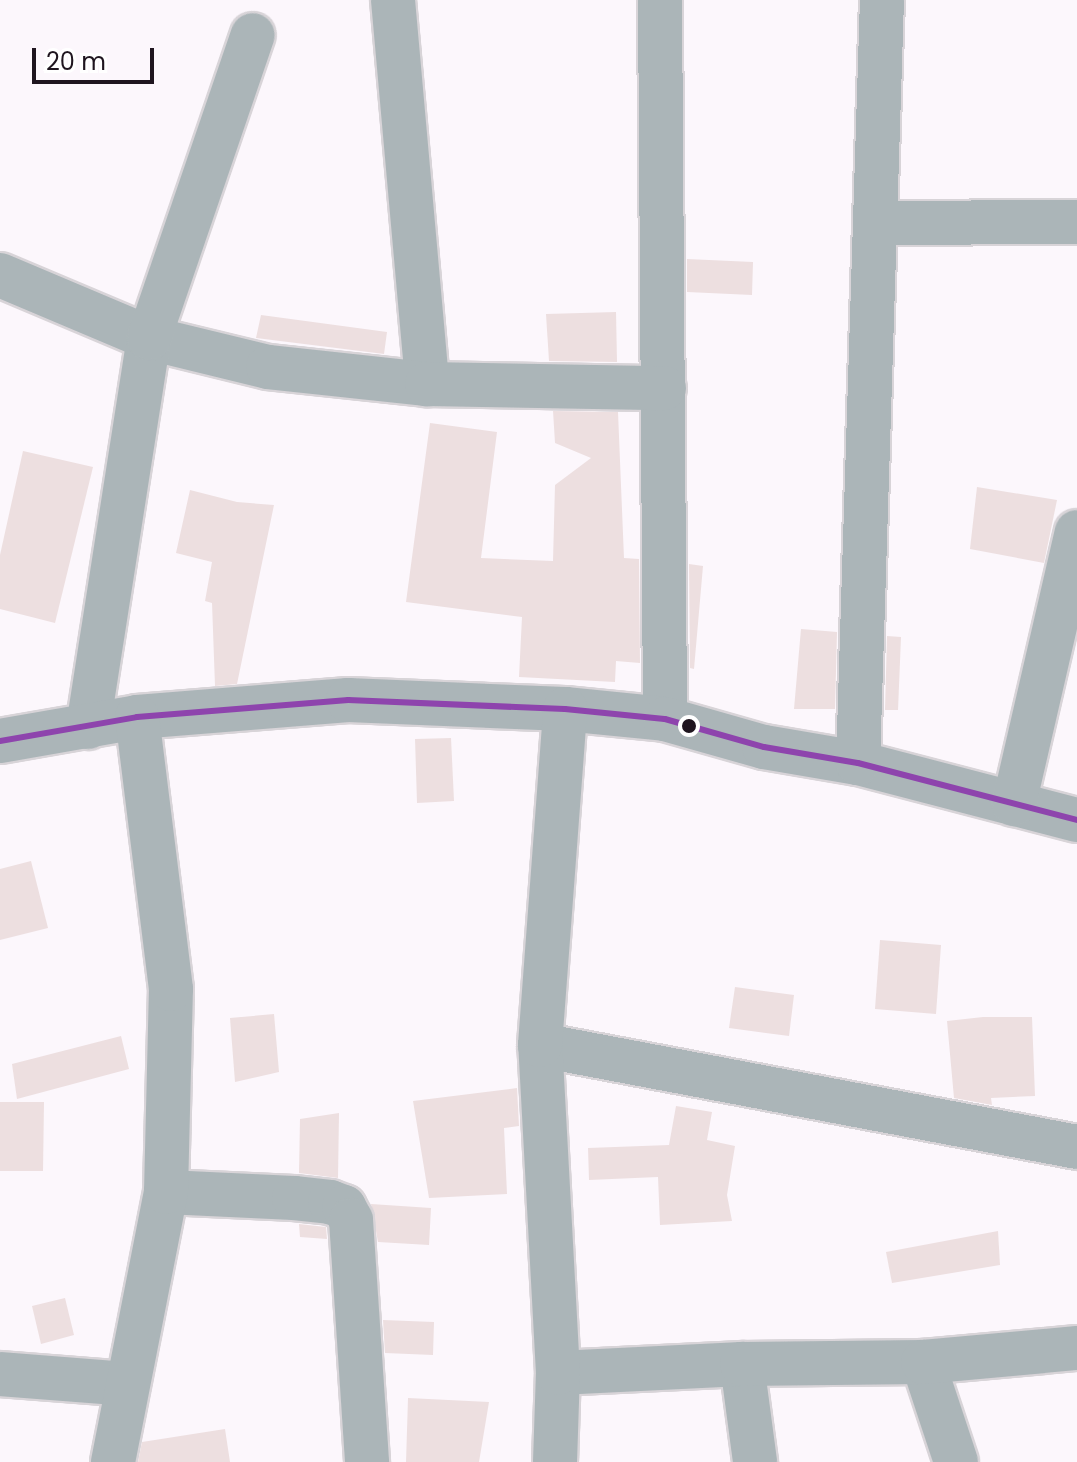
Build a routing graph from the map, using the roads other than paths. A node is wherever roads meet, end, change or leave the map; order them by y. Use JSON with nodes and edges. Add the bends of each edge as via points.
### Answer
{"nodes":[{"id":1,"x":393,"y":0,"type":"edge"},
{"id":2,"x":660,"y":0,"type":"edge"},
{"id":3,"x":882,"y":0,"type":"edge"},
{"id":4,"x":253,"y":35,"type":"dead end"},
{"id":5,"x":1077,"y":222,"type":"edge"},
{"id":6,"x":877,"y":223,"type":"junction"},
{"id":7,"x":0,"y":275,"type":"edge"},
{"id":8,"x":149,"y":338,"type":"junction"},
{"id":9,"x":427,"y":384,"type":"junction"},
{"id":10,"x":664,"y":388,"type":"junction"},
{"id":11,"x":1077,"y":532,"type":"edge"},
{"id":12,"x":565,"y":709,"type":"junction"},
{"id":13,"x":137,"y":717,"type":"junction"},
{"id":14,"x":665,"y":719,"type":"junction"},
{"id":15,"x":88,"y":727,"type":"junction"},
{"id":16,"x":0,"y":741,"type":"edge"},
{"id":17,"x":858,"y":763,"type":"junction"},
{"id":18,"x":1014,"y":804,"type":"junction"},
{"id":19,"x":1077,"y":820,"type":"edge"},
{"id":20,"x":540,"y":1045,"type":"junction"},
{"id":21,"x":1077,"y":1147,"type":"edge"},
{"id":22,"x":166,"y":1192,"type":"junction"},
{"id":23,"x":1077,"y":1348,"type":"edge"},
{"id":24,"x":923,"y":1362,"type":"junction"},
{"id":25,"x":742,"y":1364,"type":"junction"},
{"id":26,"x":558,"y":1373,"type":"junction"},
{"id":27,"x":0,"y":1374,"type":"edge"},
{"id":28,"x":127,"y":1384,"type":"junction"},
{"id":29,"x":113,"y":1462,"type":"edge"},
{"id":30,"x":367,"y":1462,"type":"edge"},
{"id":31,"x":555,"y":1462,"type":"edge"},
{"id":32,"x":755,"y":1462,"type":"edge"},
{"id":33,"x":956,"y":1462,"type":"edge"}],
"edges":[{"from":1,"to":9,"type":"street"},
{"from":2,"to":10,"type":"street"},
{"from":3,"to":6,"type":"street"},
{"from":4,"to":8,"type":"street"},
{"from":5,"to":6,"type":"street"},
{"from":6,"to":17,"type":"street"},
{"from":7,"to":8,"type":"street"},
{"from":8,"to":9,"type":"street","via":[[268,367]]},
{"from":8,"to":15,"type":"street"},
{"from":9,"to":10,"type":"street"},
{"from":10,"to":14,"type":"street"},
{"from":11,"to":18,"type":"street"},
{"from":12,"to":13,"type":"street","via":[[348,700]]},
{"from":12,"to":14,"type":"street"},
{"from":12,"to":20,"type":"street"},
{"from":13,"to":15,"type":"street"},
{"from":13,"to":22,"type":"street","via":[[171,989]]},
{"from":14,"to":17,"type":"street","via":[[764,747]]},
{"from":15,"to":16,"type":"street"},
{"from":17,"to":18,"type":"street"},
{"from":18,"to":19,"type":"street"},
{"from":20,"to":21,"type":"street"},
{"from":20,"to":26,"type":"street"},
{"from":22,"to":28,"type":"street"},
{"from":22,"to":30,"type":"street","via":[[294,1198],[344,1207],[351,1220]]},
{"from":23,"to":24,"type":"street"},
{"from":24,"to":25,"type":"street"},
{"from":24,"to":33,"type":"street"},
{"from":25,"to":26,"type":"street"},
{"from":25,"to":32,"type":"street"},
{"from":26,"to":31,"type":"street"},
{"from":27,"to":28,"type":"street"},
{"from":28,"to":29,"type":"street"}]}
